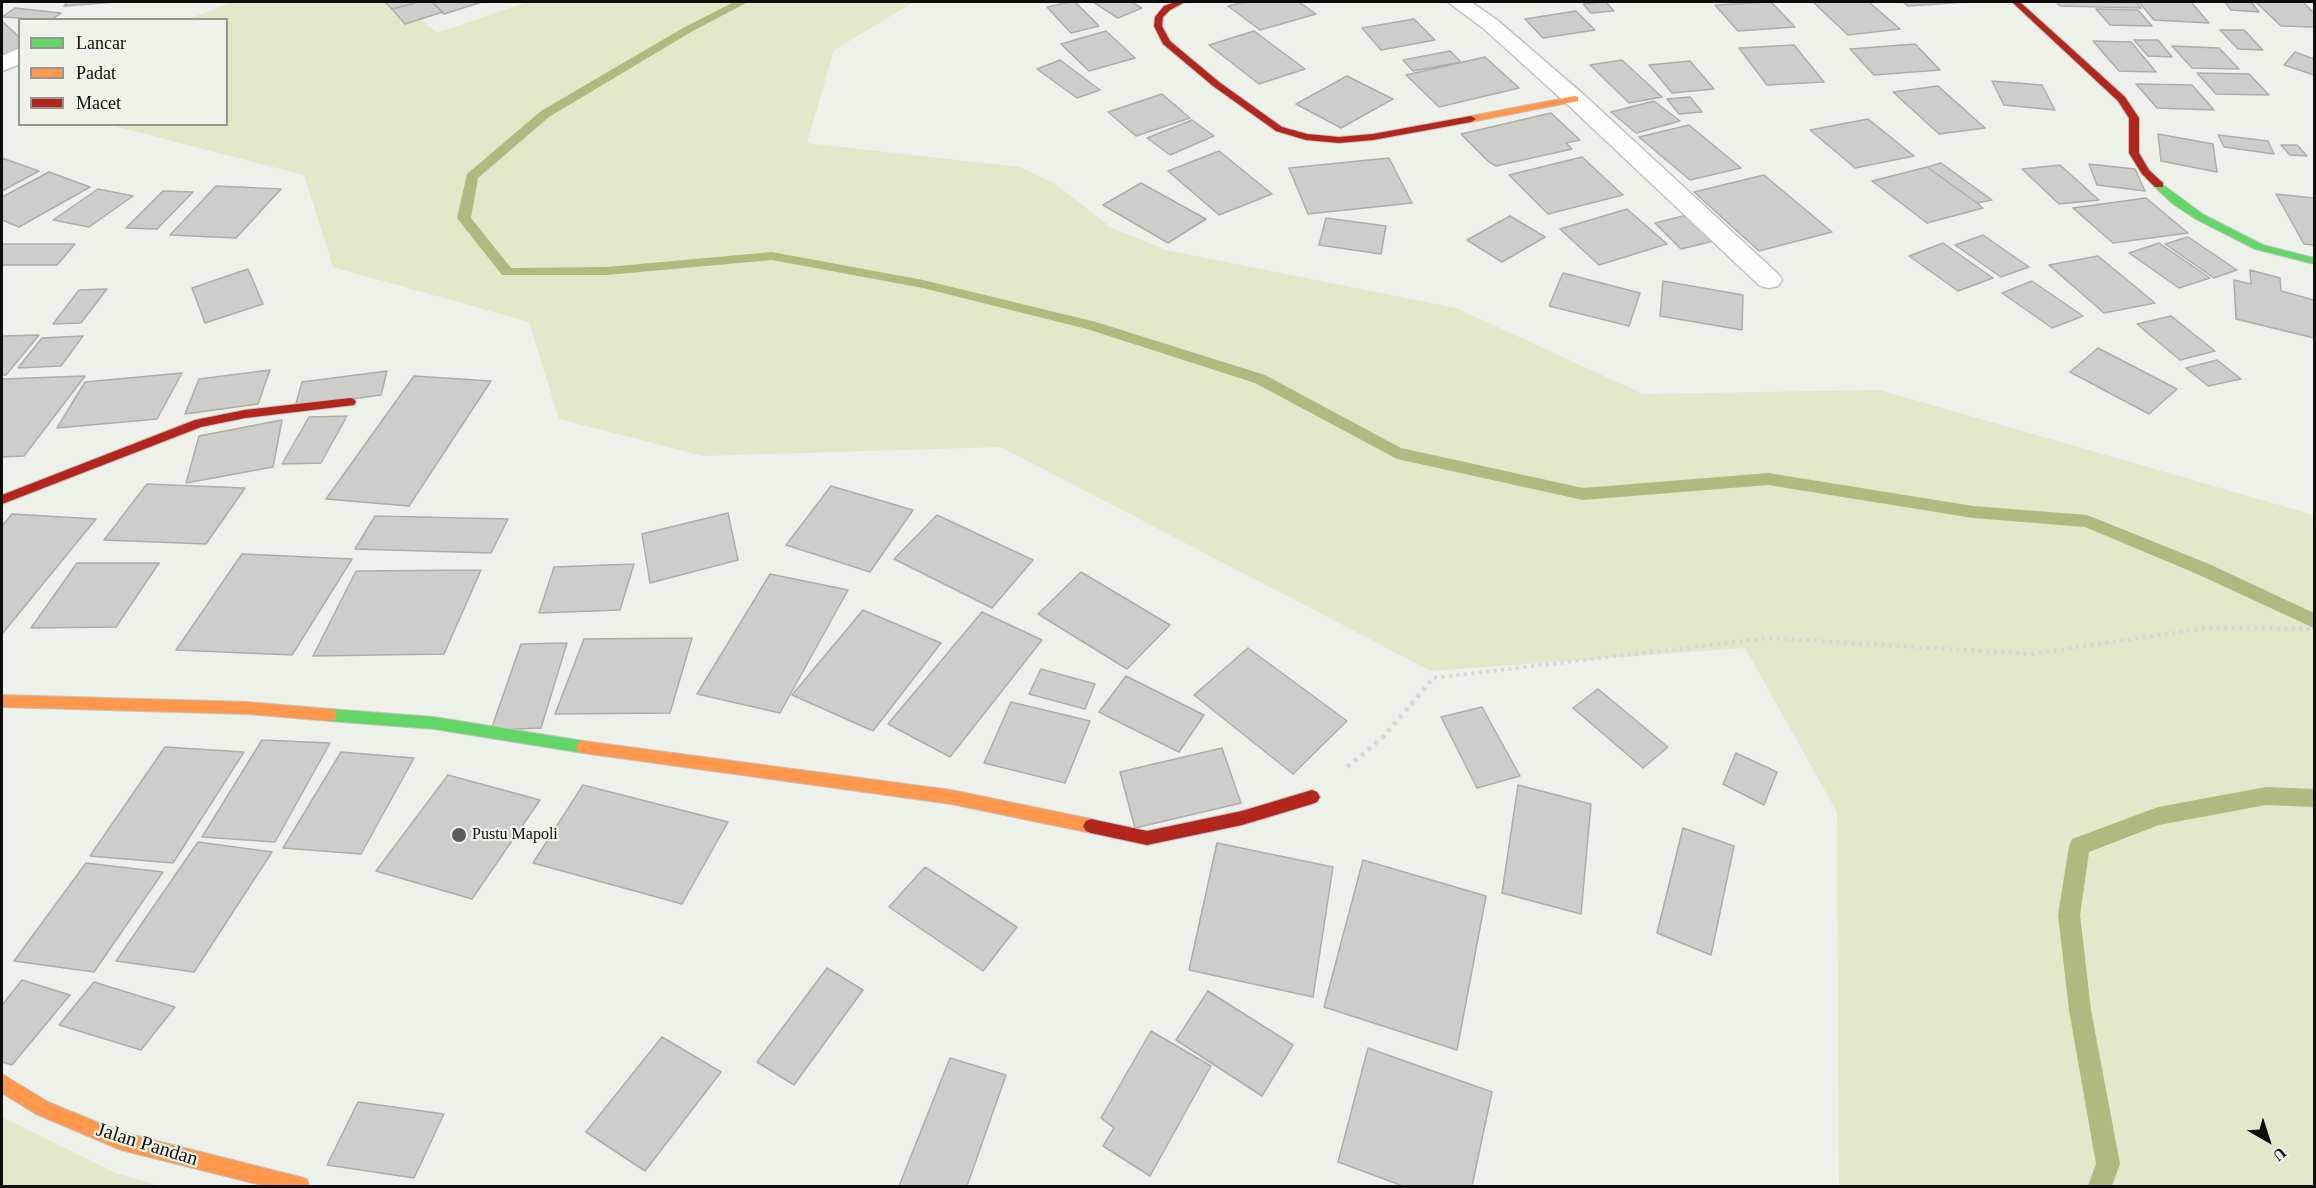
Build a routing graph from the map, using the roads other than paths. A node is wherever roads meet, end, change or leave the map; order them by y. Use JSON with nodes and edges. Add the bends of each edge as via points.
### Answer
{"nodes":[{"id":1,"x":1181,"y":2,"type":"edge"},
{"id":2,"x":1458,"y":2,"type":"edge"},
{"id":3,"x":2016,"y":2,"type":"edge"},
{"id":4,"x":18,"y":55,"type":"edge"},
{"id":5,"x":2,"y":65,"type":"edge"},
{"id":6,"x":1575,"y":99,"type":"junction"},
{"id":7,"x":2314,"y":261,"type":"edge"},
{"id":8,"x":1769,"y":280,"type":"dead end"},
{"id":9,"x":350,"y":402,"type":"dead end"},
{"id":10,"x":2,"y":500,"type":"edge"},
{"id":11,"x":2,"y":701,"type":"edge"},
{"id":12,"x":1312,"y":797,"type":"road end"},
{"id":13,"x":2,"y":1083,"type":"edge"},
{"id":14,"x":300,"y":1186,"type":"edge"}],
"edges":[{"from":1,"to":6,"type":"street","via":[[1159,17],[1158,26],[1166,42],[1279,129],[1306,136],[1339,140],[1373,137]]},
{"from":2,"to":6,"type":"street","via":[[1490,24]]},
{"from":3,"to":7,"type":"street","via":[[2122,99],[2134,118],[2134,153],[2145,172],[2177,202],[2259,247]]},
{"from":4,"to":5,"type":"street"},
{"from":6,"to":8,"type":"street"},
{"from":9,"to":10,"type":"street","via":[[199,423]]},
{"from":11,"to":12,"type":"street","via":[[247,708],[434,723],[951,797],[1147,838],[1242,818]]},
{"from":13,"to":14,"type":"street","name":"Jalan Pandan","via":[[42,1108],[121,1141]]}]}
